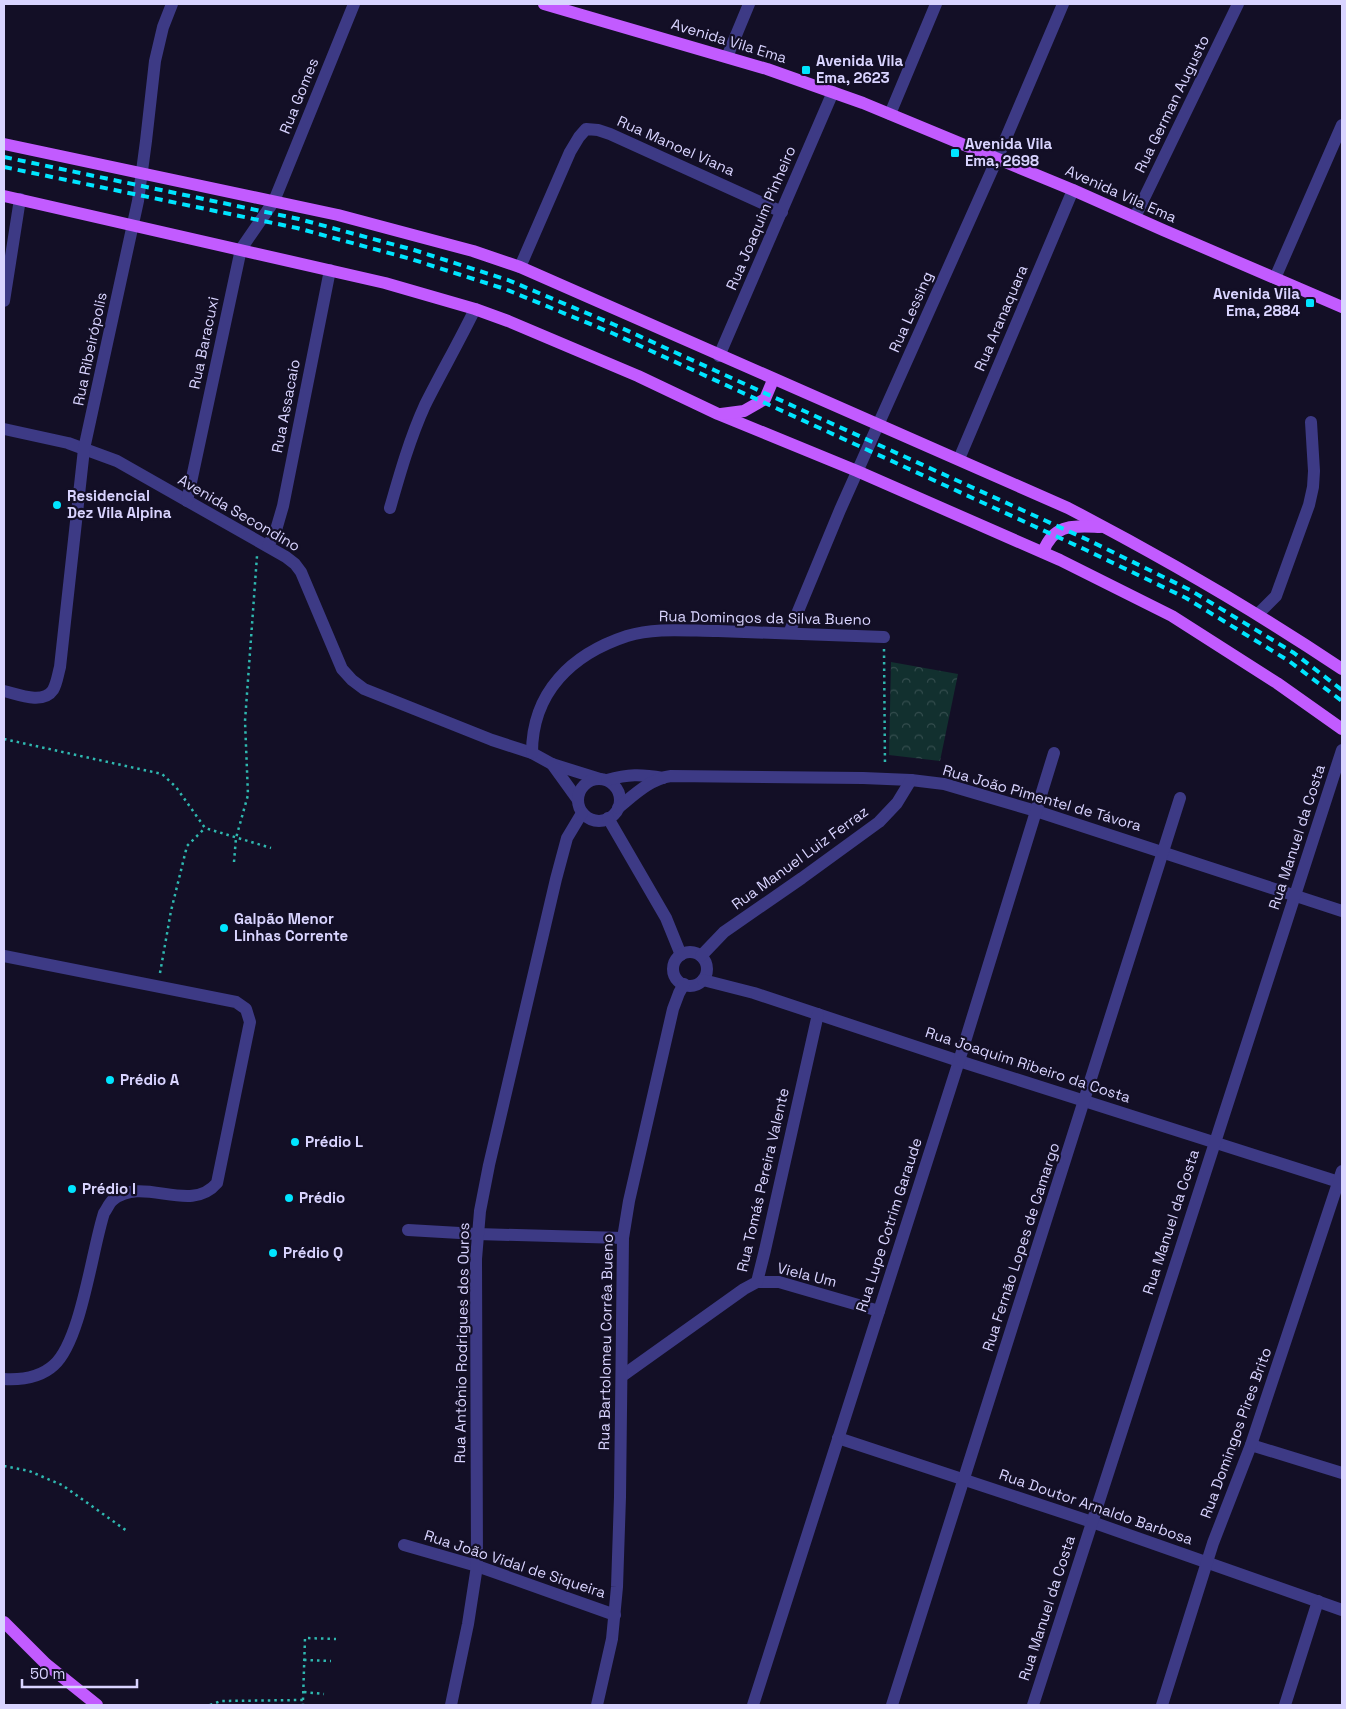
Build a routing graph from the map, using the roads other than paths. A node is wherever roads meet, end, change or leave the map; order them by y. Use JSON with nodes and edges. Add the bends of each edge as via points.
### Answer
{"nodes":[{"id":1,"x":172,"y":4,"type":"edge"},
{"id":2,"x":354,"y":4,"type":"edge"},
{"id":3,"x":544,"y":4,"type":"edge"},
{"id":4,"x":749,"y":4,"type":"edge"},
{"id":5,"x":936,"y":4,"type":"edge"},
{"id":6,"x":1062,"y":4,"type":"edge"},
{"id":7,"x":1238,"y":4,"type":"edge"},
{"id":8,"x":561,"y":6,"type":"edge"},
{"id":9,"x":727,"y":57,"type":"junction"},
{"id":10,"x":834,"y":92,"type":"junction"},
{"id":11,"x":890,"y":114,"type":"junction"},
{"id":12,"x":1342,"y":125,"type":"edge"},
{"id":13,"x":4,"y":144,"type":"edge"},
{"id":14,"x":998,"y":159,"type":"junction"},
{"id":15,"x":142,"y":174,"type":"junction"},
{"id":16,"x":1073,"y":190,"type":"junction"},
{"id":17,"x":4,"y":196,"type":"edge"},
{"id":18,"x":20,"y":199,"type":"junction"},
{"id":19,"x":274,"y":201,"type":"junction"},
{"id":20,"x":782,"y":212,"type":"junction"},
{"id":21,"x":1135,"y":218,"type":"junction"},
{"id":22,"x":133,"y":226,"type":"junction"},
{"id":23,"x":241,"y":249,"type":"junction"},
{"id":24,"x":520,"y":267,"type":"junction"},
{"id":25,"x":330,"y":270,"type":"junction"},
{"id":26,"x":1275,"y":278,"type":"junction"},
{"id":27,"x":4,"y":301,"type":"edge"},
{"id":28,"x":1342,"y":307,"type":"edge"},
{"id":29,"x":475,"y":309,"type":"junction"},
{"id":30,"x":719,"y":356,"type":"junction"},
{"id":31,"x":773,"y":380,"type":"junction"},
{"id":32,"x":718,"y":414,"type":"junction"},
{"id":33,"x":1312,"y":422,"type":"dead end"},
{"id":34,"x":878,"y":425,"type":"junction"},
{"id":35,"x":4,"y":429,"type":"edge"},
{"id":36,"x":84,"y":449,"type":"junction"},
{"id":37,"x":959,"y":459,"type":"junction"},
{"id":38,"x":857,"y":471,"type":"junction"},
{"id":39,"x":187,"y":500,"type":"junction"},
{"id":40,"x":390,"y":508,"type":"dead end"},
{"id":41,"x":1105,"y":527,"type":"junction"},
{"id":42,"x":263,"y":543,"type":"junction"},
{"id":43,"x":1042,"y":552,"type":"junction"},
{"id":44,"x":1258,"y":614,"type":"junction"},
{"id":45,"x":789,"y":633,"type":"junction"},
{"id":46,"x":884,"y":638,"type":"road end"},
{"id":47,"x":1342,"y":669,"type":"edge"},
{"id":48,"x":4,"y":691,"type":"edge"},
{"id":49,"x":1342,"y":729,"type":"edge"},
{"id":50,"x":1342,"y":750,"type":"edge"},
{"id":51,"x":532,"y":753,"type":"junction"},
{"id":52,"x":1054,"y":753,"type":"dead end"},
{"id":53,"x":552,"y":764,"type":"junction"},
{"id":54,"x":663,"y":778,"type":"junction"},
{"id":55,"x":603,"y":780,"type":"junction"},
{"id":56,"x":911,"y":780,"type":"junction"},
{"id":57,"x":1180,"y":798,"type":"dead end"},
{"id":58,"x":578,"y":800,"type":"junction"},
{"id":59,"x":618,"y":808,"type":"junction"},
{"id":60,"x":1036,"y":810,"type":"junction"},
{"id":61,"x":582,"y":813,"type":"junction"},
{"id":62,"x":608,"y":818,"type":"junction"},
{"id":63,"x":1164,"y":852,"type":"junction"},
{"id":64,"x":1294,"y":896,"type":"junction"},
{"id":65,"x":1342,"y":911,"type":"edge"},
{"id":66,"x":681,"y":955,"type":"junction"},
{"id":67,"x":4,"y":956,"type":"edge"},
{"id":68,"x":701,"y":956,"type":"junction"},
{"id":69,"x":703,"y":980,"type":"junction"},
{"id":70,"x":684,"y":984,"type":"junction"},
{"id":71,"x":818,"y":1014,"type":"junction"},
{"id":72,"x":959,"y":1061,"type":"junction"},
{"id":73,"x":1085,"y":1100,"type":"junction"},
{"id":74,"x":1214,"y":1142,"type":"junction"},
{"id":75,"x":1341,"y":1179,"type":"edge"},
{"id":76,"x":408,"y":1230,"type":"dead end"},
{"id":77,"x":478,"y":1234,"type":"junction"},
{"id":78,"x":623,"y":1238,"type":"junction"},
{"id":79,"x":757,"y":1282,"type":"junction"},
{"id":80,"x":878,"y":1312,"type":"junction"},
{"id":81,"x":622,"y":1376,"type":"junction"},
{"id":82,"x":4,"y":1379,"type":"edge"},
{"id":83,"x":838,"y":1438,"type":"junction"},
{"id":84,"x":1251,"y":1445,"type":"junction"},
{"id":85,"x":1342,"y":1473,"type":"edge"},
{"id":86,"x":964,"y":1480,"type":"junction"},
{"id":87,"x":1092,"y":1522,"type":"junction"},
{"id":88,"x":404,"y":1545,"type":"dead end"},
{"id":89,"x":1207,"y":1562,"type":"junction"},
{"id":90,"x":477,"y":1566,"type":"junction"},
{"id":91,"x":1318,"y":1602,"type":"junction"},
{"id":92,"x":1342,"y":1610,"type":"edge"},
{"id":93,"x":615,"y":1615,"type":"junction"},
{"id":94,"x":4,"y":1622,"type":"edge"},
{"id":95,"x":97,"y":1705,"type":"edge"},
{"id":96,"x":451,"y":1705,"type":"edge"},
{"id":97,"x":597,"y":1705,"type":"edge"},
{"id":98,"x":752,"y":1705,"type":"edge"},
{"id":99,"x":892,"y":1705,"type":"edge"},
{"id":100,"x":1033,"y":1705,"type":"edge"},
{"id":101,"x":1162,"y":1705,"type":"edge"},
{"id":102,"x":1285,"y":1705,"type":"edge"}],
"edges":[{"from":1,"to":15,"type":"street","name":"Rua Ribeirópolis","via":[[154,60]]},
{"from":2,"to":19,"type":"street","name":"Rua Gomes"},
{"from":3,"to":8,"type":"main road","name":"Avenida Vila Ema"},
{"from":4,"to":9,"type":"street"},
{"from":5,"to":11,"type":"street"},
{"from":6,"to":14,"type":"street","name":"Rua Lessing"},
{"from":7,"to":21,"type":"street","name":"Rua German Augusto"},
{"from":8,"to":9,"type":"main road","name":"Avenida Vila Ema"},
{"from":9,"to":10,"type":"main road","name":"Avenida Vila Ema"},
{"from":10,"to":11,"type":"main road","name":"Avenida Vila Ema"},
{"from":10,"to":20,"type":"street","name":"Rua Joaquim Pinheiro"},
{"from":11,"to":14,"type":"main road","name":"Avenida Vila Ema"},
{"from":12,"to":26,"type":"street"},
{"from":13,"to":15,"type":"main road"},
{"from":14,"to":16,"type":"main road","name":"Avenida Vila Ema"},
{"from":14,"to":34,"type":"street","name":"Rua Lessing"},
{"from":15,"to":19,"type":"main road"},
{"from":15,"to":22,"type":"street","name":"Rua Ribeirópolis"},
{"from":16,"to":21,"type":"main road","name":"Avenida Vila Ema"},
{"from":16,"to":37,"type":"street","name":"Rua Aranaquara"},
{"from":17,"to":18,"type":"main road"},
{"from":18,"to":22,"type":"main road"},
{"from":18,"to":27,"type":"street"},
{"from":19,"to":23,"type":"street","name":"Rua Baracuxi"},
{"from":19,"to":24,"type":"main road","via":[[448,244]]},
{"from":20,"to":24,"type":"street","name":"Rua Manoel Viana","via":[[610,134],[586,129],[570,152]]},
{"from":20,"to":30,"type":"street","name":"Rua Joaquim Pinheiro"},
{"from":21,"to":26,"type":"main road","name":"Avenida Vila Ema"},
{"from":22,"to":23,"type":"main road"},
{"from":22,"to":36,"type":"street","name":"Rua Ribeirópolis"},
{"from":23,"to":25,"type":"main road"},
{"from":23,"to":39,"type":"street","name":"Rua Baracuxi"},
{"from":24,"to":30,"type":"main road"},
{"from":25,"to":29,"type":"main road"},
{"from":25,"to":42,"type":"street","name":"Rua Assacaio","via":[[283,506],[276,530]]},
{"from":26,"to":28,"type":"main road","name":"Avenida Vila Ema"},
{"from":29,"to":32,"type":"main road","via":[[638,376]]},
{"from":29,"to":40,"type":"street","via":[[425,406]]},
{"from":30,"to":31,"type":"main road"},
{"from":31,"to":32,"type":"main road","via":[[765,399],[744,411]]},
{"from":31,"to":34,"type":"main road"},
{"from":32,"to":38,"type":"main road"},
{"from":33,"to":44,"type":"street","via":[[1314,471],[1309,505],[1276,596]]},
{"from":34,"to":37,"type":"main road"},
{"from":34,"to":38,"type":"street","name":"Rua Lessing"},
{"from":35,"to":36,"type":"street","name":"Avenida Secondino"},
{"from":36,"to":39,"type":"street","name":"Avenida Secondino","via":[[116,461]]},
{"from":36,"to":48,"type":"street","name":"Rua Ribeirópolis","via":[[60,667],[52,692],[43,697],[30,697]]},
{"from":37,"to":41,"type":"main road"},
{"from":38,"to":43,"type":"main road"},
{"from":38,"to":45,"type":"street","name":"Rua Lessing"},
{"from":39,"to":42,"type":"street","name":"Avenida Secondino"},
{"from":41,"to":43,"type":"main road","via":[[1073,526],[1060,530],[1047,541]]},
{"from":41,"to":44,"type":"main road"},
{"from":42,"to":51,"type":"street","name":"Avenida Secondino","via":[[291,560],[301,572],[342,669],[352,680],[394,702]]},
{"from":43,"to":49,"type":"main road","via":[[1172,616]]},
{"from":44,"to":47,"type":"main road"},
{"from":45,"to":46,"type":"street","name":"Rua Domingos da Silva Bueno"},
{"from":45,"to":51,"type":"street","name":"Rua Domingos da Silva Bueno","via":[[660,630],[628,636],[602,646],[568,668],[551,688],[533,727]]},
{"from":50,"to":64,"type":"street","name":"Rua Manuel da Costa"},
{"from":51,"to":53,"type":"street","name":"Avenida Secondino"},
{"from":52,"to":60,"type":"street","name":"Rua Lupe Cotrim Garaude"},
{"from":53,"to":55,"type":"street"},
{"from":53,"to":58,"type":"street"},
{"from":54,"to":55,"type":"street","name":"Rua João Pimentel de Távora","via":[[641,774]]},
{"from":54,"to":56,"type":"street","name":"Rua João Pimentel de Távora"},
{"from":54,"to":59,"type":"street","name":"Rua João Pimentel de Távora","via":[[640,790]]},
{"from":55,"to":58,"type":"street","via":[[587,782]]},
{"from":55,"to":59,"type":"street","via":[[617,789]]},
{"from":56,"to":60,"type":"street","name":"Rua João Pimentel de Távora","via":[[944,784]]},
{"from":56,"to":68,"type":"street","name":"Rua Manuel Luiz Ferraz","via":[[897,803],[879,822],[724,932]]},
{"from":57,"to":63,"type":"street","name":"Rua Fernão Lopes de Camargo"},
{"from":58,"to":61,"type":"street"},
{"from":59,"to":62,"type":"street"},
{"from":60,"to":63,"type":"street","name":"Rua João Pimentel de Távora"},
{"from":60,"to":72,"type":"street","name":"Rua Lupe Cotrim Garaude"},
{"from":61,"to":62,"type":"street","via":[[594,820]]},
{"from":61,"to":77,"type":"street","name":"Rua Antônio Rodrigues dos Ouros","via":[[567,838],[556,879],[489,1165]]},
{"from":62,"to":66,"type":"street","via":[[666,918]]},
{"from":63,"to":64,"type":"street","name":"Rua João Pimentel de Távora"},
{"from":63,"to":73,"type":"street","name":"Rua Fernão Lopes de Camargo"},
{"from":64,"to":65,"type":"street","name":"Rua João Pimentel de Távora"},
{"from":64,"to":74,"type":"street","name":"Rua Manuel da Costa"},
{"from":66,"to":68,"type":"street","via":[[691,952]]},
{"from":66,"to":70,"type":"street","via":[[673,968],[676,978]]},
{"from":67,"to":82,"type":"street","via":[[236,1002],[246,1009],[250,1022],[217,1183],[199,1195],[142,1191],[113,1200],[104,1213],[68,1346],[55,1365],[41,1375],[21,1380]]},
{"from":68,"to":69,"type":"street","via":[[706,965]]},
{"from":69,"to":70,"type":"street","via":[[694,985]]},
{"from":69,"to":71,"type":"street","name":"Rua Joaquim Ribeiro da Costa"},
{"from":70,"to":78,"type":"street","name":"Rua Bartolomeu Corrêa Bueno","via":[[673,1009]]},
{"from":71,"to":72,"type":"street","name":"Rua Joaquim Ribeiro da Costa"},
{"from":71,"to":79,"type":"street","name":"Rua Tomás Pereira Valente"},
{"from":72,"to":73,"type":"street","name":"Rua Joaquim Ribeiro da Costa"},
{"from":72,"to":80,"type":"street","name":"Rua Lupe Cotrim Garaude"},
{"from":73,"to":74,"type":"street","name":"Rua Joaquim Ribeiro da Costa"},
{"from":73,"to":86,"type":"street","name":"Rua Fernão Lopes de Camargo"},
{"from":74,"to":75,"type":"street","name":"Rua Joaquim Ribeiro da Costa"},
{"from":74,"to":87,"type":"street","name":"Rua Manuel da Costa"},
{"from":75,"to":84,"type":"street","name":"Rua Domingos Pires Brito"},
{"from":76,"to":77,"type":"street"},
{"from":77,"to":78,"type":"street"},
{"from":77,"to":90,"type":"street","name":"Rua Antônio Rodrigues dos Ouros","via":[[475,1312]]},
{"from":78,"to":81,"type":"street","name":"Rua Bartolomeu Corrêa Bueno"},
{"from":79,"to":80,"type":"street","name":"Viela Um","via":[[780,1282]]},
{"from":79,"to":81,"type":"street","name":"Rua Tomás Pereira Valente"},
{"from":80,"to":83,"type":"street","name":"Rua Lupe Cotrim Garaude"},
{"from":81,"to":93,"type":"street","name":"Rua Bartolomeu Corrêa Bueno"},
{"from":83,"to":86,"type":"street","name":"Rua Doutor Arnaldo Barbosa"},
{"from":83,"to":98,"type":"street","name":"Rua Lupe Cotrim Garaude"},
{"from":84,"to":85,"type":"street"},
{"from":84,"to":89,"type":"street","name":"Rua Domingos Pires Brito"},
{"from":86,"to":87,"type":"street","name":"Rua Doutor Arnaldo Barbosa"},
{"from":86,"to":99,"type":"street","name":"Rua Fernão Lopes de Camargo"},
{"from":87,"to":89,"type":"street","name":"Rua Doutor Arnaldo Barbosa"},
{"from":87,"to":100,"type":"street","name":"Rua Manuel da Costa"},
{"from":88,"to":90,"type":"street","name":"Rua João Vidal de Siqueira"},
{"from":89,"to":91,"type":"street","name":"Rua Doutor Arnaldo Barbosa"},
{"from":89,"to":101,"type":"street","name":"Rua Domingos Pires Brito"},
{"from":90,"to":93,"type":"street","name":"Rua João Vidal de Siqueira"},
{"from":90,"to":96,"type":"street","name":"Rua Antônio Rodrigues dos Ouros"},
{"from":91,"to":92,"type":"street","name":"Rua Doutor Arnaldo Barbosa"},
{"from":91,"to":102,"type":"street"},
{"from":93,"to":97,"type":"street","name":"Rua Bartolomeu Corrêa Bueno"},
{"from":94,"to":95,"type":"main road","via":[[46,1664]]}]}
